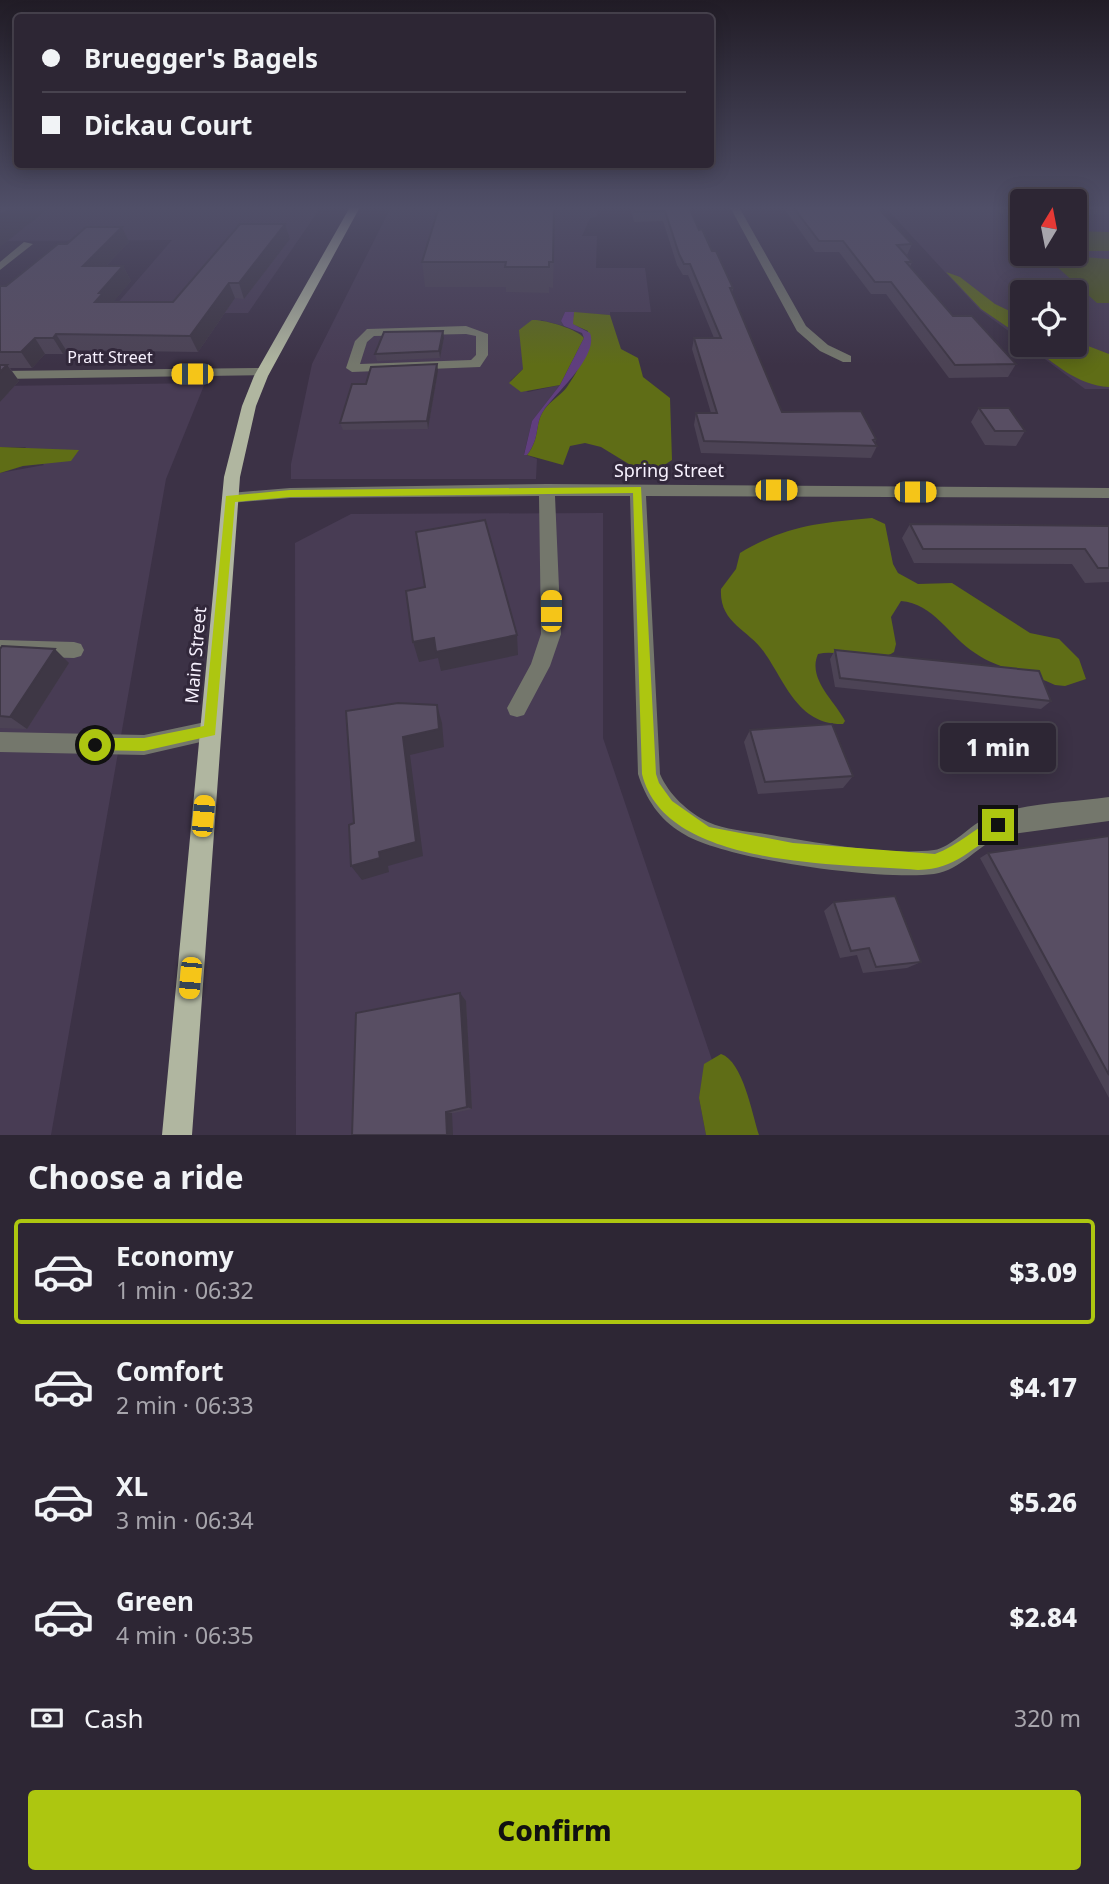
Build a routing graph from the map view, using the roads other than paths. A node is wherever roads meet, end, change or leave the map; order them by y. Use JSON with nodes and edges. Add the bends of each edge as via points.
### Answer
{"nodes":[{"id":1,"x":325,"y":260,"type":"edge"},
{"id":2,"x":764,"y":260,"type":"edge"},
{"id":3,"x":847,"y":359,"type":"dead end"},
{"id":4,"x":352,"y":368,"type":"joint"},
{"id":5,"x":263,"y":372,"type":"junction"},
{"id":6,"x":0,"y":374,"type":"edge"},
{"id":7,"x":547,"y":489,"type":"junction"},
{"id":8,"x":638,"y":489,"type":"junction"},
{"id":9,"x":1109,"y":493,"type":"edge"},
{"id":10,"x":230,"y":498,"type":"junction"},
{"id":11,"x":0,"y":648,"type":"edge"},
{"id":12,"x":74,"y":650,"type":"dead end"},
{"id":13,"x":517,"y":708,"type":"dead end"},
{"id":14,"x":210,"y":731,"type":"junction"},
{"id":15,"x":0,"y":742,"type":"edge"},
{"id":16,"x":1109,"y":809,"type":"edge"},
{"id":17,"x":177,"y":1135,"type":"edge"}],
"edges":[{"from":1,"to":5,"type":"main road","name":"Main Street"},
{"from":2,"to":3,"type":"street","via":[[801,328],[824,348]]},
{"from":4,"to":4,"type":"street","via":[[471,365],[481,355],[482,334],[466,330],[371,332],[361,341]]},
{"from":5,"to":6,"type":"street","name":"Pratt Street"},
{"from":5,"to":10,"type":"main road","name":"Main Street","via":[[240,440]]},
{"from":7,"to":8,"type":"street","name":"Spring Street"},
{"from":7,"to":10,"type":"street","name":"Spring Street"},
{"from":7,"to":13,"type":"street","via":[[551,634]]},
{"from":8,"to":9,"type":"street","name":"Spring Street"},
{"from":8,"to":16,"type":"street","via":[[649,774],[658,796],[691,824],[731,840],[793,851],[927,862],[955,855],[998,825]]},
{"from":10,"to":14,"type":"main road","name":"Main Street"},
{"from":11,"to":12,"type":"street"},
{"from":14,"to":15,"type":"street","via":[[144,745]]},
{"from":14,"to":17,"type":"main road","name":"Main Street"}]}
